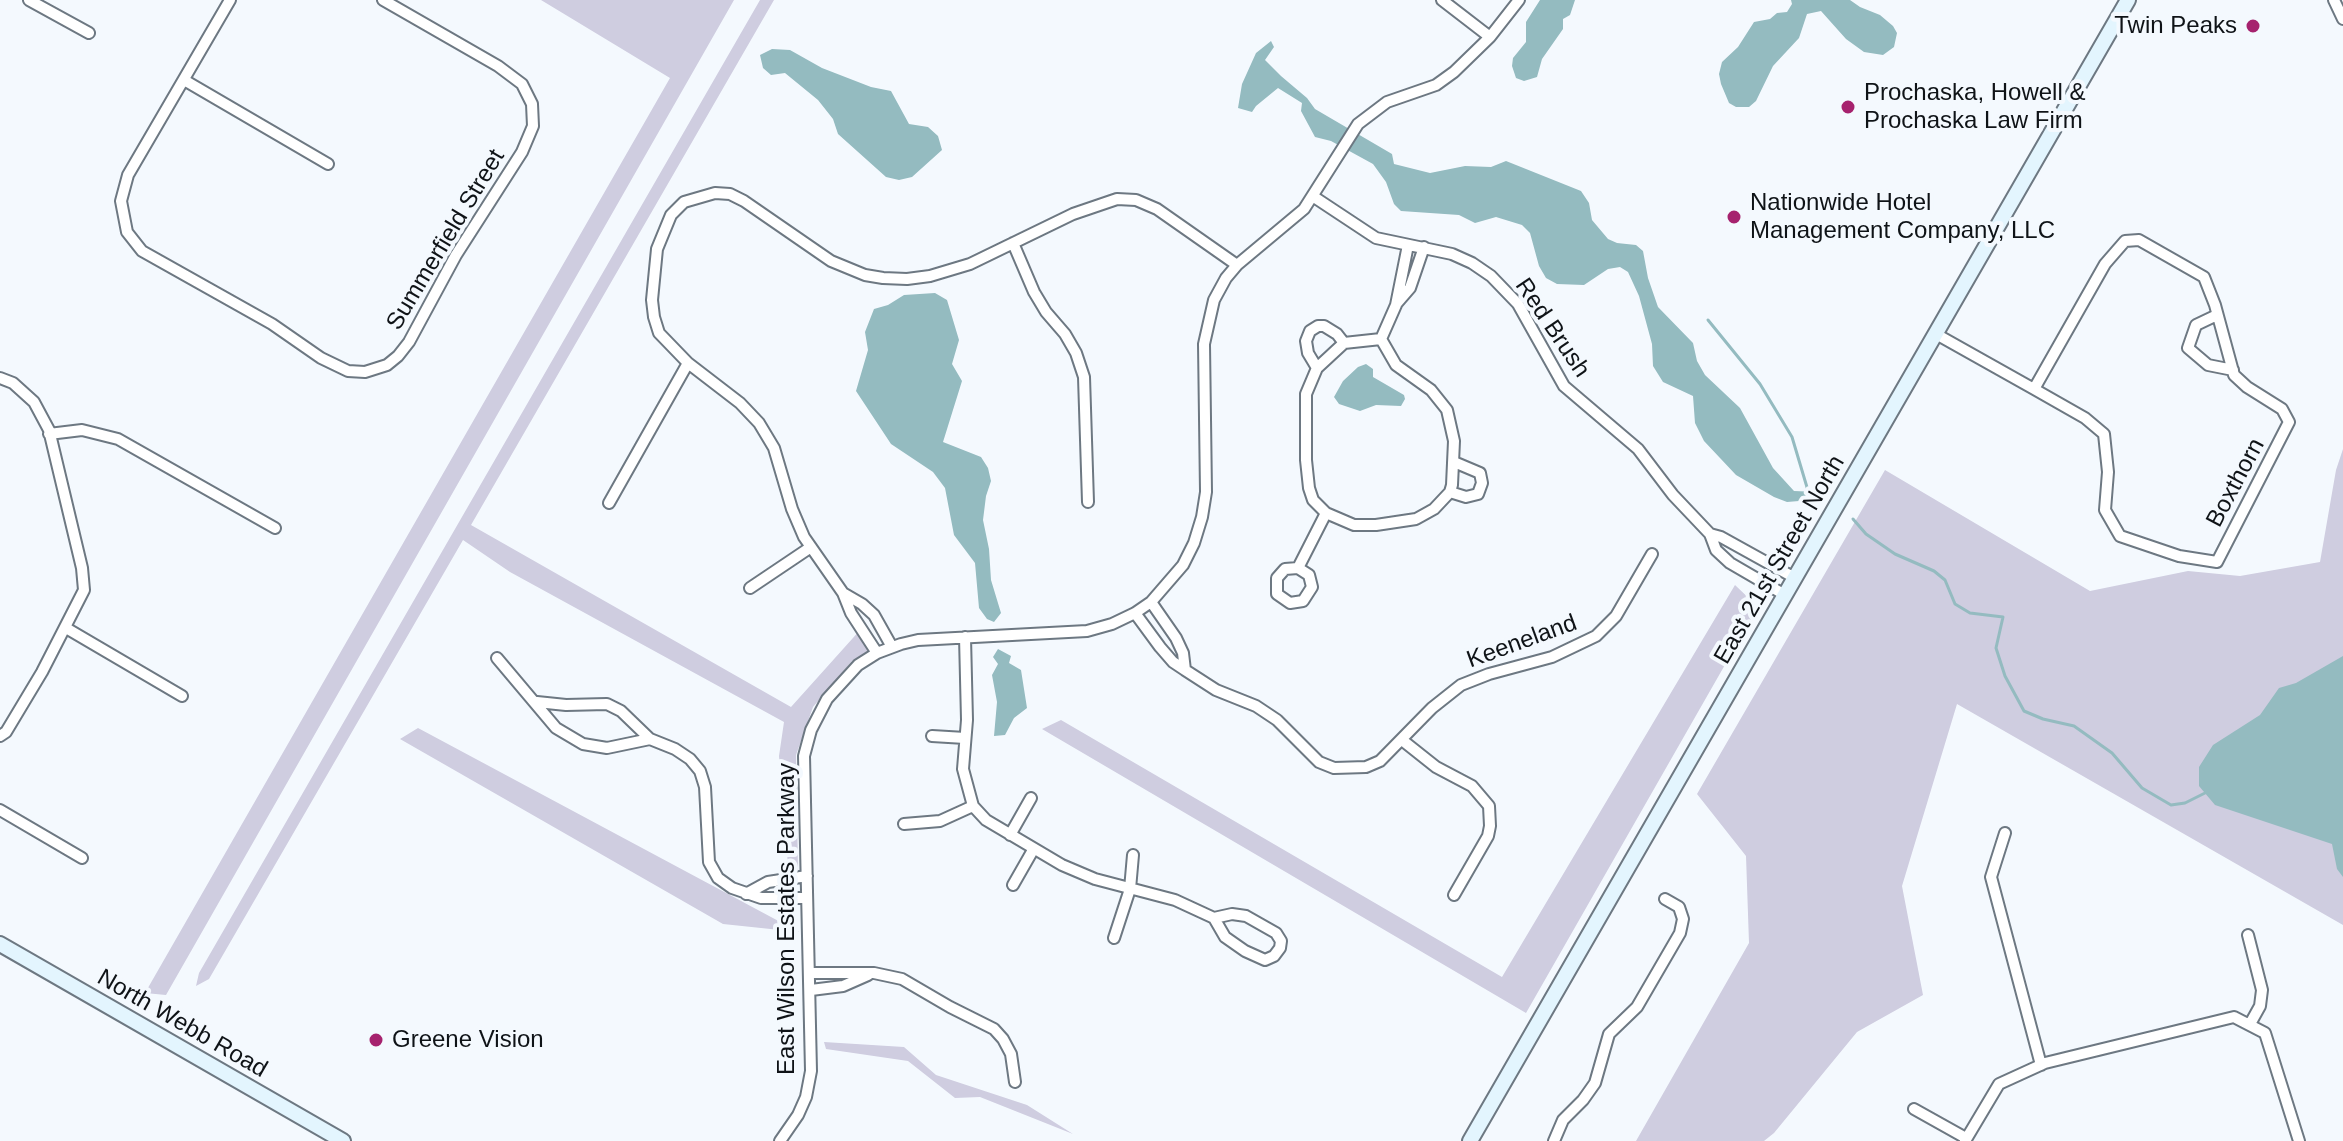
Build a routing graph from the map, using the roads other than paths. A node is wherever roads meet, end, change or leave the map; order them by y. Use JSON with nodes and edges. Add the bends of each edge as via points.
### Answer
{"nodes":[{"id":1,"x":29,"y":0,"type":"edge"},
{"id":2,"x":230,"y":0,"type":"edge"},
{"id":3,"x":383,"y":0,"type":"edge"},
{"id":4,"x":1442,"y":0,"type":"edge"},
{"id":5,"x":1519,"y":0,"type":"edge"},
{"id":6,"x":2128,"y":0,"type":"edge"},
{"id":7,"x":2334,"y":0,"type":"edge"},
{"id":8,"x":2343,"y":19,"type":"edge"},
{"id":9,"x":89,"y":33,"type":"dead end"},
{"id":10,"x":1490,"y":37,"type":"junction"},
{"id":11,"x":184,"y":80,"type":"junction"},
{"id":12,"x":328,"y":164,"type":"dead end"},
{"id":13,"x":1314,"y":197,"type":"junction"},
{"id":14,"x":1013,"y":243,"type":"junction"},
{"id":15,"x":1408,"y":245,"type":"junction"},
{"id":16,"x":1424,"y":247,"type":"junction"},
{"id":17,"x":1237,"y":265,"type":"junction"},
{"id":18,"x":1396,"y":305,"type":"junction"},
{"id":19,"x":2217,"y":315,"type":"junction"},
{"id":20,"x":1936,"y":334,"type":"junction"},
{"id":21,"x":1381,"y":339,"type":"junction"},
{"id":22,"x":1344,"y":343,"type":"junction"},
{"id":23,"x":688,"y":363,"type":"junction"},
{"id":24,"x":1317,"y":368,"type":"junction"},
{"id":25,"x":2233,"y":370,"type":"junction"},
{"id":26,"x":0,"y":378,"type":"edge"},
{"id":27,"x":2034,"y":389,"type":"junction"},
{"id":28,"x":49,"y":434,"type":"junction"},
{"id":29,"x":1454,"y":462,"type":"junction"},
{"id":30,"x":1450,"y":492,"type":"junction"},
{"id":31,"x":1088,"y":502,"type":"dead end"},
{"id":32,"x":609,"y":503,"type":"dead end"},
{"id":33,"x":1326,"y":513,"type":"junction"},
{"id":34,"x":275,"y":528,"type":"dead end"},
{"id":35,"x":1710,"y":534,"type":"junction"},
{"id":36,"x":811,"y":547,"type":"junction"},
{"id":37,"x":1652,"y":554,"type":"dead end"},
{"id":38,"x":1298,"y":568,"type":"dead end"},
{"id":39,"x":1795,"y":578,"type":"junction"},
{"id":40,"x":750,"y":588,"type":"dead end"},
{"id":41,"x":843,"y":593,"type":"junction"},
{"id":42,"x":1785,"y":595,"type":"junction"},
{"id":43,"x":1151,"y":602,"type":"junction"},
{"id":44,"x":1135,"y":613,"type":"junction"},
{"id":45,"x":66,"y":628,"type":"junction"},
{"id":46,"x":965,"y":637,"type":"junction"},
{"id":47,"x":892,"y":647,"type":"junction"},
{"id":48,"x":877,"y":653,"type":"junction"},
{"id":49,"x":497,"y":658,"type":"dead end"},
{"id":50,"x":1185,"y":670,"type":"junction"},
{"id":51,"x":182,"y":696,"type":"dead end"},
{"id":52,"x":537,"y":702,"type":"junction"},
{"id":53,"x":0,"y":736,"type":"edge"},
{"id":54,"x":932,"y":736,"type":"dead end"},
{"id":55,"x":965,"y":738,"type":"junction"},
{"id":56,"x":650,"y":739,"type":"junction"},
{"id":57,"x":1402,"y":740,"type":"junction"},
{"id":58,"x":1031,"y":798,"type":"dead end"},
{"id":59,"x":973,"y":806,"type":"junction"},
{"id":60,"x":0,"y":810,"type":"edge"},
{"id":61,"x":904,"y":824,"type":"dead end"},
{"id":62,"x":2005,"y":833,"type":"dead end"},
{"id":63,"x":1010,"y":835,"type":"junction"},
{"id":64,"x":1033,"y":850,"type":"junction"},
{"id":65,"x":1133,"y":855,"type":"dead end"},
{"id":66,"x":82,"y":858,"type":"dead end"},
{"id":67,"x":807,"y":876,"type":"junction"},
{"id":68,"x":1013,"y":885,"type":"dead end"},
{"id":69,"x":1130,"y":889,"type":"junction"},
{"id":70,"x":746,"y":894,"type":"junction"},
{"id":71,"x":1454,"y":895,"type":"dead end"},
{"id":72,"x":807,"y":898,"type":"junction"},
{"id":73,"x":1665,"y":899,"type":"dead end"},
{"id":74,"x":1214,"y":918,"type":"junction"},
{"id":75,"x":2248,"y":935,"type":"dead end"},
{"id":76,"x":1114,"y":938,"type":"dead end"},
{"id":77,"x":2,"y":951,"type":"edge"},
{"id":78,"x":809,"y":973,"type":"junction"},
{"id":79,"x":874,"y":973,"type":"junction"},
{"id":80,"x":811,"y":990,"type":"junction"},
{"id":81,"x":2250,"y":1024,"type":"junction"},
{"id":82,"x":2041,"y":1065,"type":"junction"},
{"id":83,"x":1015,"y":1082,"type":"dead end"},
{"id":84,"x":1914,"y":1109,"type":"dead end"},
{"id":85,"x":1966,"y":1140,"type":"edge"},
{"id":86,"x":343,"y":1141,"type":"edge"},
{"id":87,"x":780,"y":1141,"type":"edge"},
{"id":88,"x":1470,"y":1141,"type":"edge"},
{"id":89,"x":1554,"y":1141,"type":"edge"},
{"id":90,"x":2299,"y":1141,"type":"edge"}],
"edges":[{"from":1,"to":9,"type":"street"},
{"from":2,"to":11,"type":"street"},
{"from":3,"to":11,"type":"street","name":"Summerfield Street","via":[[522,84],[532,104],[533,126],[409,342],[387,365],[348,371],[321,358],[272,324],[142,251],[127,232],[121,201],[128,175]]},
{"from":4,"to":10,"type":"street"},
{"from":5,"to":10,"type":"street","name":"East Wilson Estates Parkway"},
{"from":6,"to":20,"type":"main road","name":"East 21st Street North"},
{"from":7,"to":8,"type":"street"},
{"from":10,"to":13,"type":"street","name":"East Wilson Estates Parkway","via":[[1436,85],[1387,102],[1358,124]]},
{"from":11,"to":12,"type":"street"},
{"from":13,"to":15,"type":"street","name":"Red Brush","via":[[1376,238]]},
{"from":13,"to":17,"type":"street","name":"East Wilson Estates Parkway"},
{"from":14,"to":17,"type":"street","via":[[1096,205],[1136,200],[1187,228]]},
{"from":14,"to":23,"type":"street","via":[[930,276],[883,278],[831,261],[730,194],[690,200],[671,215],[663,230],[652,300],[659,333]]},
{"from":14,"to":31,"type":"street","via":[[1034,292],[1065,334],[1084,377]]},
{"from":15,"to":16,"type":"street","name":"Red Brush"},
{"from":15,"to":18,"type":"street"},
{"from":16,"to":18,"type":"street","via":[[1410,288]]},
{"from":16,"to":35,"type":"street","name":"Red Brush","via":[[1472,263],[1506,290],[1564,386],[1638,449]]},
{"from":17,"to":43,"type":"street","name":"East Wilson Estates Parkway","via":[[1214,300],[1204,344],[1202,517],[1183,565]]},
{"from":18,"to":21,"type":"street"},
{"from":19,"to":25,"type":"street"},
{"from":19,"to":25,"type":"street","via":[[2196,325],[2188,348],[2208,365]]},
{"from":19,"to":27,"type":"street","via":[[2204,277],[2139,240],[2122,244],[2105,264]]},
{"from":20,"to":27,"type":"street"},
{"from":20,"to":39,"type":"main road","name":"East 21st Street North"},
{"from":21,"to":22,"type":"street"},
{"from":21,"to":29,"type":"street","via":[[1396,365],[1431,390],[1447,410]]},
{"from":22,"to":24,"type":"street"},
{"from":22,"to":24,"type":"street","via":[[1324,326],[1310,331],[1308,353]]},
{"from":23,"to":32,"type":"street"},
{"from":23,"to":36,"type":"street","via":[[759,423],[774,448],[792,509]]},
{"from":24,"to":33,"type":"street","via":[[1306,394],[1306,460],[1313,500]]},
{"from":25,"to":27,"type":"street","name":"Boxthorn","via":[[2247,387],[2282,409],[2289,422],[2217,562],[2179,556],[2120,536],[2105,510],[2104,434]]},
{"from":26,"to":28,"type":"street","via":[[34,402]]},
{"from":28,"to":34,"type":"street","via":[[82,430],[118,439]]},
{"from":28,"to":45,"type":"street","via":[[84,590]]},
{"from":29,"to":30,"type":"street"},
{"from":29,"to":30,"type":"street","via":[[1480,473],[1482,483],[1478,494]]},
{"from":30,"to":33,"type":"street","via":[[1434,509],[1400,522],[1354,525]]},
{"from":33,"to":38,"type":"street"},
{"from":35,"to":39,"type":"street","name":"Red Brush"},
{"from":35,"to":42,"type":"street","name":"Red Brush","via":[[1716,550],[1730,563]]},
{"from":36,"to":40,"type":"street"},
{"from":36,"to":41,"type":"street"},
{"from":37,"to":57,"type":"street","name":"Keeneland","via":[[1616,616],[1596,636],[1552,657],[1461,685]]},
{"from":39,"to":42,"type":"main road","name":"East 21st Street North"},
{"from":41,"to":47,"type":"street","via":[[874,615]]},
{"from":41,"to":48,"type":"street"},
{"from":42,"to":88,"type":"main road","name":"East 21st Street North"},
{"from":43,"to":44,"type":"street","name":"East Wilson Estates Parkway"},
{"from":43,"to":50,"type":"street","via":[[1176,638]]},
{"from":44,"to":46,"type":"street","name":"East Wilson Estates Parkway","via":[[1087,631]]},
{"from":44,"to":50,"type":"street","name":"Keeneland"},
{"from":45,"to":51,"type":"street"},
{"from":45,"to":53,"type":"street"},
{"from":46,"to":47,"type":"street","name":"East Wilson Estates Parkway"},
{"from":46,"to":55,"type":"street"},
{"from":47,"to":48,"type":"street","name":"East Wilson Estates Parkway"},
{"from":48,"to":67,"type":"street","name":"East Wilson Estates Parkway","via":[[841,682],[811,730],[804,756]]},
{"from":49,"to":52,"type":"street"},
{"from":50,"to":57,"type":"street","name":"Keeneland","via":[[1256,706],[1319,762],[1334,768],[1366,767]]},
{"from":52,"to":56,"type":"street","via":[[607,704]]},
{"from":52,"to":56,"type":"street","via":[[556,728],[583,744],[607,748]]},
{"from":54,"to":55,"type":"street"},
{"from":55,"to":59,"type":"street","via":[[963,769]]},
{"from":56,"to":70,"type":"street","via":[[675,749],[700,771],[709,862],[718,878]]},
{"from":57,"to":71,"type":"street","via":[[1472,786],[1489,806],[1488,836]]},
{"from":58,"to":63,"type":"street"},
{"from":59,"to":61,"type":"street","via":[[940,821]]},
{"from":59,"to":63,"type":"street"},
{"from":60,"to":66,"type":"street"},
{"from":62,"to":82,"type":"street","via":[[1991,877]]},
{"from":63,"to":64,"type":"street"},
{"from":64,"to":68,"type":"street"},
{"from":64,"to":69,"type":"street"},
{"from":65,"to":69,"type":"street"},
{"from":67,"to":70,"type":"street","via":[[768,882]]},
{"from":67,"to":72,"type":"street","name":"East Wilson Estates Parkway"},
{"from":69,"to":74,"type":"street","via":[[1175,900]]},
{"from":69,"to":76,"type":"street"},
{"from":70,"to":72,"type":"street"},
{"from":72,"to":78,"type":"street","name":"East Wilson Estates Parkway"},
{"from":73,"to":89,"type":"street","via":[[1679,907],[1680,933],[1637,1007],[1609,1034],[1595,1083],[1563,1120]]},
{"from":74,"to":74,"type":"street","via":[[1225,937],[1265,960],[1280,948],[1276,933],[1246,916]]},
{"from":75,"to":81,"type":"street","via":[[2262,990]]},
{"from":77,"to":86,"type":"main road","name":"North Webb Road"},
{"from":78,"to":79,"type":"street"},
{"from":78,"to":80,"type":"street","name":"East Wilson Estates Parkway"},
{"from":79,"to":80,"type":"street","via":[[843,986]]},
{"from":79,"to":83,"type":"street","via":[[902,979],[994,1029],[1011,1054]]},
{"from":80,"to":87,"type":"street","name":"East Wilson Estates Parkway","via":[[806,1097]]},
{"from":81,"to":82,"type":"street","via":[[2234,1017]]},
{"from":81,"to":90,"type":"street","via":[[2265,1033]]},
{"from":82,"to":85,"type":"street","via":[[1999,1084]]},
{"from":84,"to":85,"type":"street"}]}
